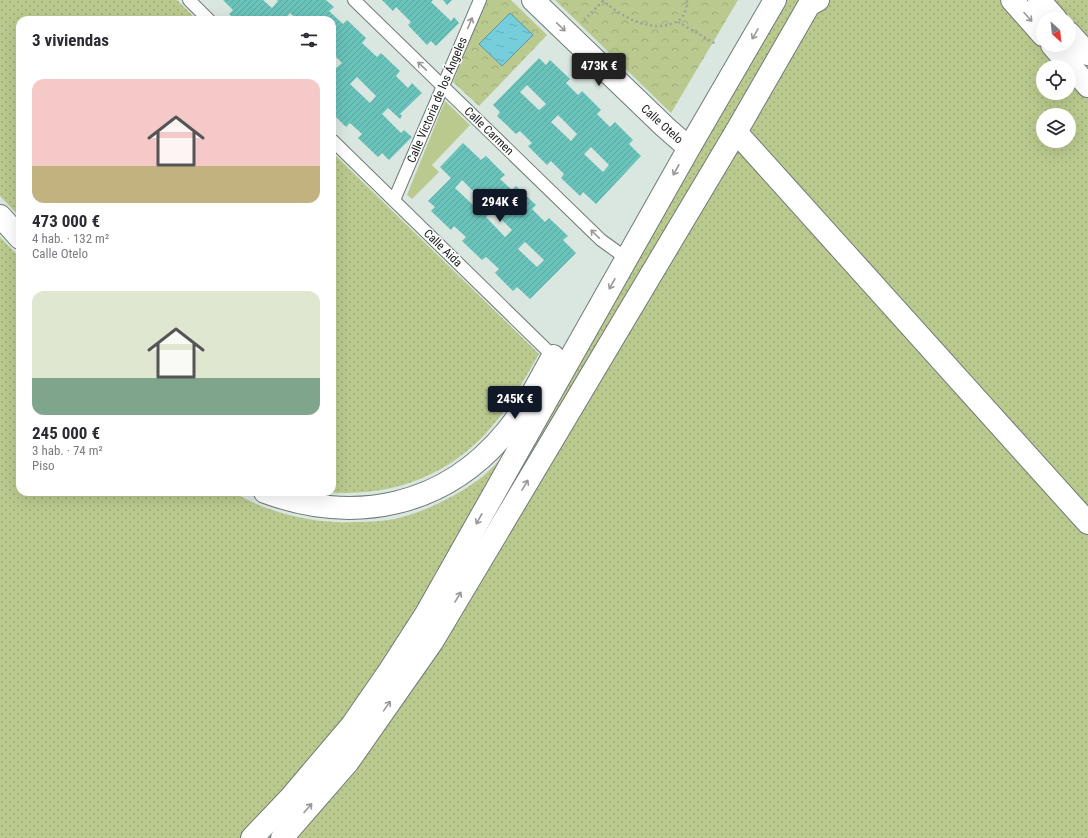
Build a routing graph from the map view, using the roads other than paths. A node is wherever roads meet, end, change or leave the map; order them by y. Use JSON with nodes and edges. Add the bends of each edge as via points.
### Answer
{"nodes":[{"id":1,"x":189,"y":0,"type":"edge"},
{"id":2,"x":354,"y":0,"type":"edge"},
{"id":3,"x":480,"y":0,"type":"edge"},
{"id":4,"x":533,"y":0,"type":"edge"},
{"id":5,"x":775,"y":0,"type":"edge"},
{"id":6,"x":818,"y":0,"type":"edge"},
{"id":7,"x":1012,"y":0,"type":"edge"},
{"id":8,"x":1039,"y":0,"type":"edge"},
{"id":9,"x":1050,"y":12,"type":"edge"},
{"id":10,"x":205,"y":16,"type":"edge"},
{"id":11,"x":1036,"y":27,"type":"edge"},
{"id":12,"x":1076,"y":41,"type":"edge"},
{"id":13,"x":1058,"y":52,"type":"edge"},
{"id":14,"x":1088,"y":54,"type":"edge"},
{"id":15,"x":444,"y":86,"type":"junction"},
{"id":16,"x":1088,"y":86,"type":"edge"},
{"id":17,"x":736,"y":132,"type":"junction"},
{"id":18,"x":336,"y":144,"type":"edge"},
{"id":19,"x":688,"y":148,"type":"junction"},
{"id":20,"x":394,"y":200,"type":"junction"},
{"id":21,"x":0,"y":216,"type":"edge"},
{"id":22,"x":16,"y":234,"type":"edge"},
{"id":23,"x":626,"y":258,"type":"junction"},
{"id":24,"x":553,"y":356,"type":"joint"},
{"id":25,"x":277,"y":496,"type":"edge"},
{"id":26,"x":1088,"y":524,"type":"edge"},
{"id":27,"x":252,"y":838,"type":"edge"},
{"id":28,"x":282,"y":838,"type":"edge"}],
"edges":[{"from":1,"to":10,"type":"lane"},
{"from":15,"to":2,"type":"lane","name":"Calle Carmen","one_way":true},
{"from":15,"to":3,"type":"lane","name":"Calle Victoria de los Ángeles","one_way":true},
{"from":4,"to":19,"type":"street","name":"Calle Otelo","one_way":true},
{"from":5,"to":19,"type":"street","one_way":true},
{"from":6,"to":17,"type":"street","via":[[809,5]]},
{"from":7,"to":11,"type":"street","one_way":true},
{"from":8,"to":9,"type":"street"},
{"from":12,"to":14,"type":"street"},
{"from":13,"to":16,"type":"street"},
{"from":15,"to":20,"type":"lane","name":"Calle Victoria de los Ángeles"},
{"from":23,"to":15,"type":"lane","name":"Calle Carmen","one_way":true,"via":[[601,240]]},
{"from":17,"to":26,"type":"street"},
{"from":28,"to":17,"type":"street","one_way":true,"via":[[348,762],[432,642]]},
{"from":18,"to":20,"type":"lane","name":"Calle Aida"},
{"from":19,"to":23,"type":"street","one_way":true},
{"from":20,"to":24,"type":"lane","name":"Calle Aida"},
{"from":21,"to":22,"type":"street"},
{"from":23,"to":27,"type":"street","one_way":true,"via":[[426,614],[390,670],[352,725],[291,798]]},
{"from":24,"to":25,"type":"street","via":[[507,431],[470,468],[448,482],[403,501],[369,507],[338,508]]}]}
